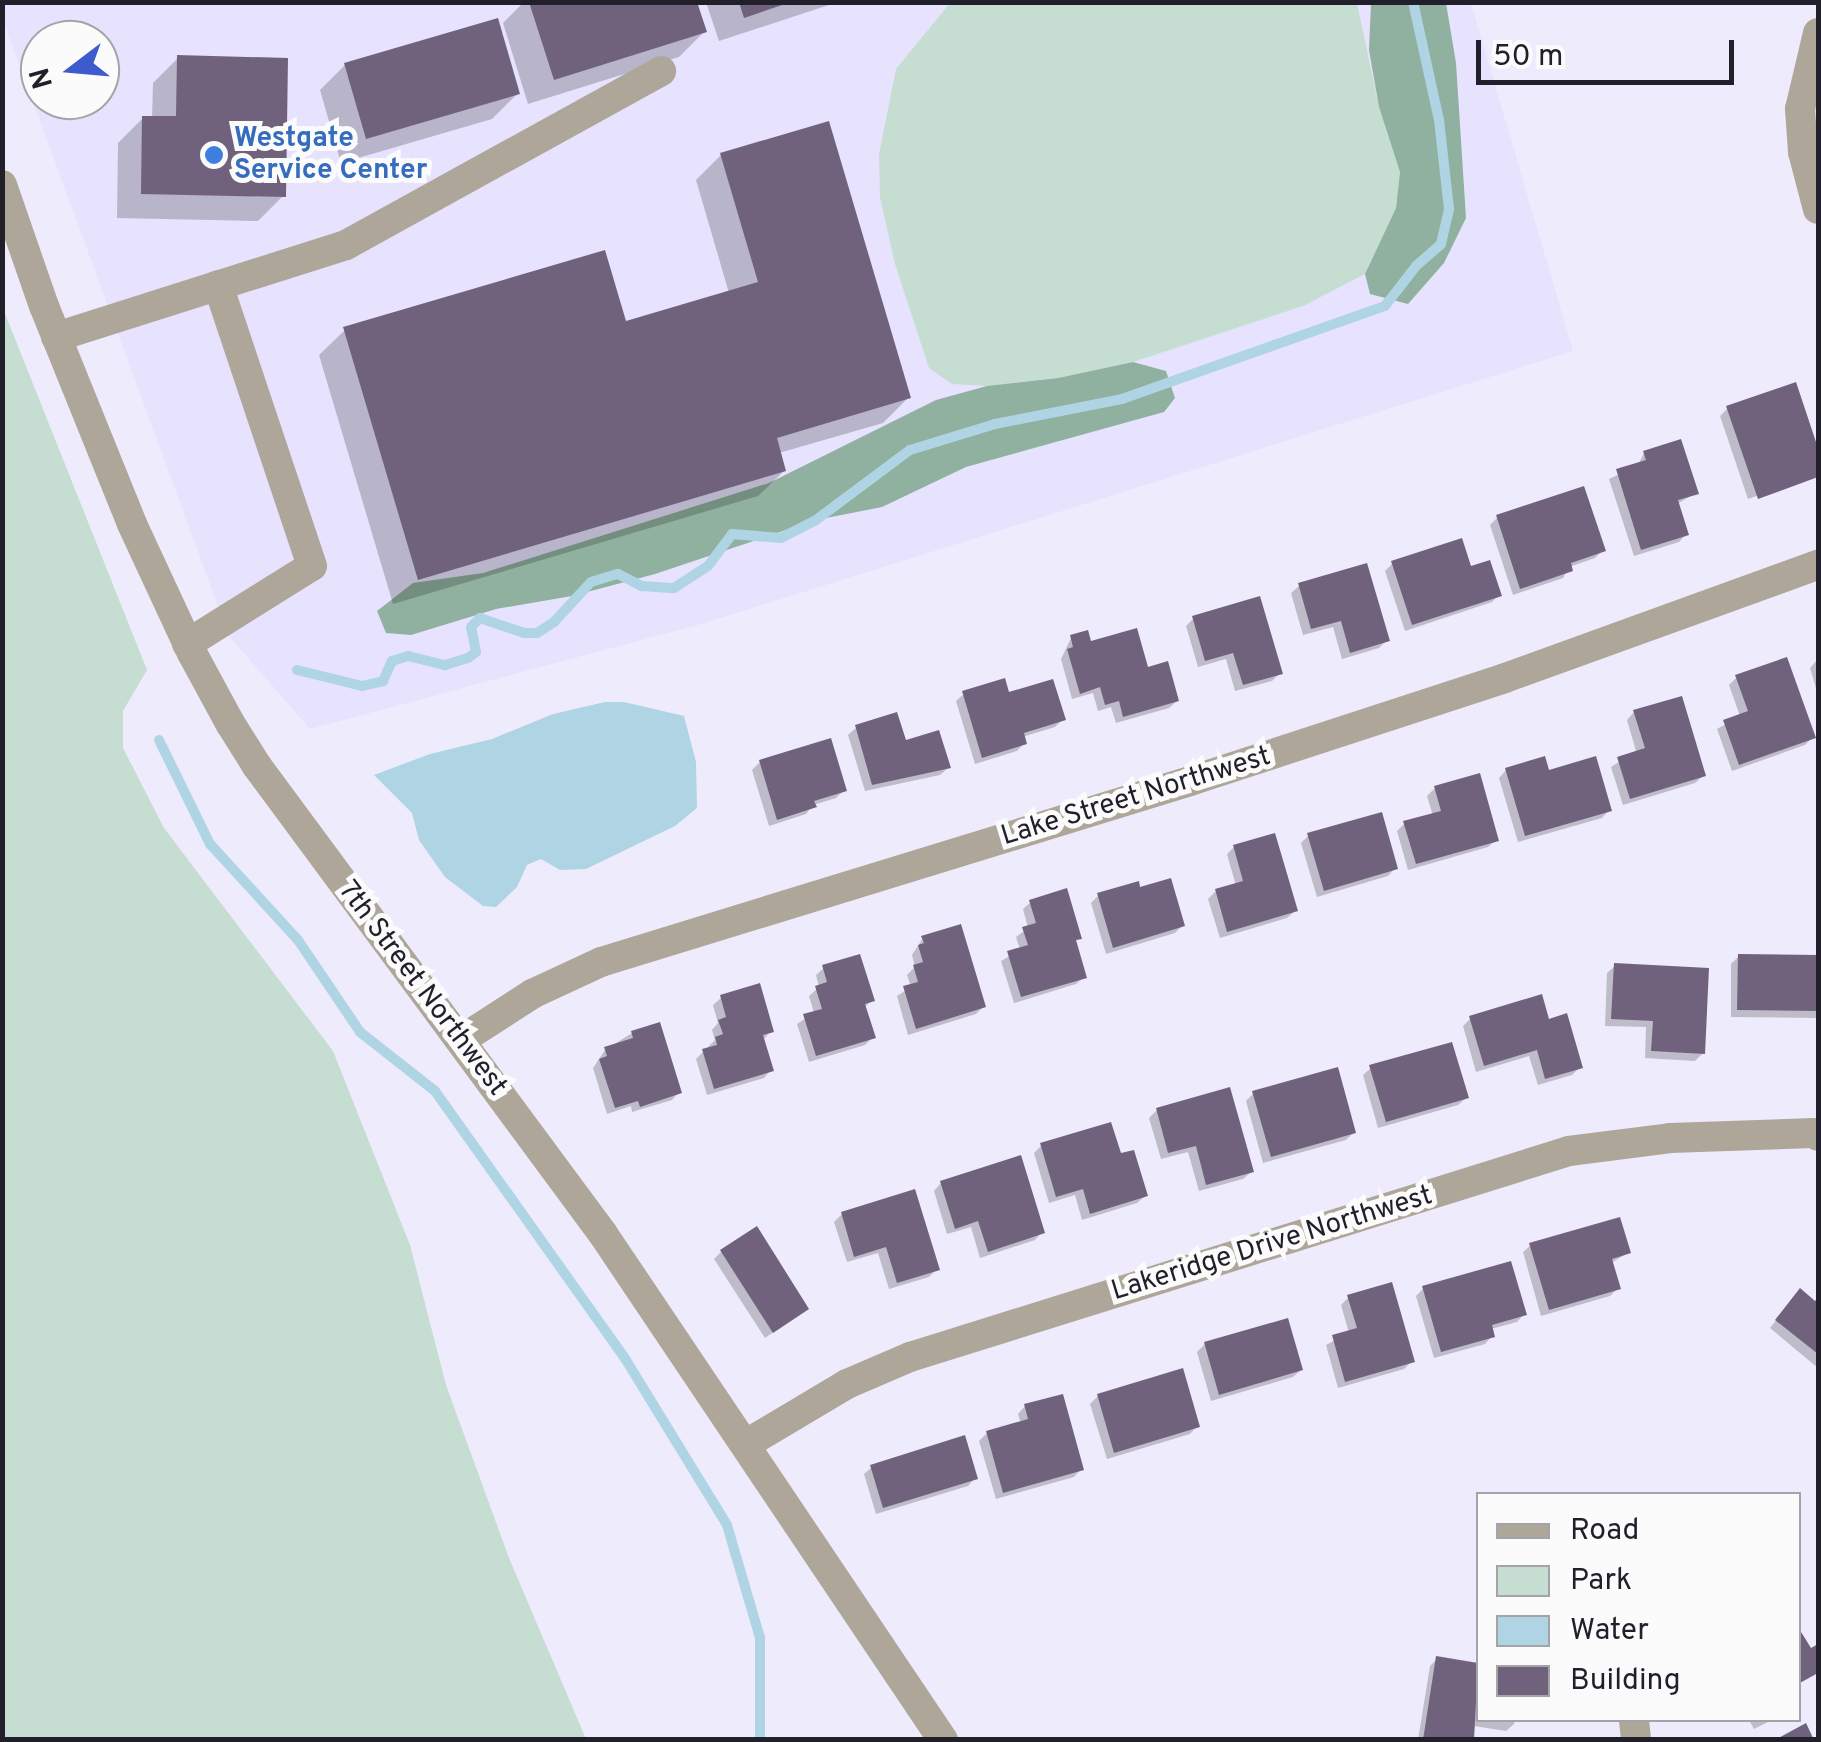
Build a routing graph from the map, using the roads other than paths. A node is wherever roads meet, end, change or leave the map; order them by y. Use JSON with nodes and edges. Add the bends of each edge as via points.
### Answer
{"nodes":[{"id":1,"x":1818,"y":34,"type":"edge"},
{"id":2,"x":661,"y":71,"type":"dead end"},
{"id":3,"x":2,"y":184,"type":"edge"},
{"id":4,"x":1818,"y":209,"type":"edge"},
{"id":5,"x":218,"y":285,"type":"junction"},
{"id":6,"x":56,"y":337,"type":"junction"},
{"id":7,"x":1818,"y":565,"type":"edge"},
{"id":8,"x":187,"y":644,"type":"junction"},
{"id":9,"x":461,"y":1040,"type":"junction"},
{"id":10,"x":1818,"y":1136,"type":"edge"},
{"id":11,"x":748,"y":1443,"type":"junction"},
{"id":12,"x":943,"y":1740,"type":"edge"}],
"edges":[{"from":1,"to":4,"type":"street","via":[[1800,132]]},
{"from":2,"to":5,"type":"street","via":[[346,244]]},
{"from":3,"to":6,"type":"street","name":"7th Street Northwest"},
{"from":5,"to":6,"type":"street"},
{"from":5,"to":8,"type":"street","via":[[312,566]]},
{"from":6,"to":8,"type":"street","name":"7th Street Northwest"},
{"from":7,"to":9,"type":"street","name":"Lake Street Northwest","via":[[1450,696],[602,962],[532,994]]},
{"from":8,"to":9,"type":"street","name":"7th Street Northwest","via":[[257,766]]},
{"from":9,"to":11,"type":"street","name":"7th Street Northwest"},
{"from":10,"to":11,"type":"street","name":"Lakeridge Drive Northwest","via":[[1670,1138],[1569,1151],[936,1348],[847,1384]]},
{"from":11,"to":12,"type":"street","name":"7th Street Northwest"}]}
